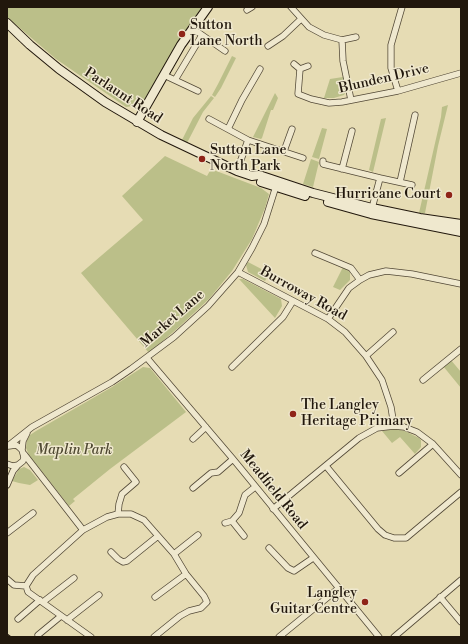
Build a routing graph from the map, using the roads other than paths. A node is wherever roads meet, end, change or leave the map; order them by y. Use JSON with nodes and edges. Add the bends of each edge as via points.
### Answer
{"nodes":[{"id":1,"x":208,"y":7,"type":"edge"},
{"id":2,"x":291,"y":7,"type":"edge"},
{"id":3,"x":402,"y":7,"type":"edge"},
{"id":4,"x":301,"y":19,"type":"junction"},
{"id":5,"x":7,"y":23,"type":"edge"},
{"id":6,"x":192,"y":28,"type":"junction"},
{"id":7,"x":202,"y":35,"type":"junction"},
{"id":8,"x":356,"y":37,"type":"dead end"},
{"id":9,"x":342,"y":40,"type":"junction"},
{"id":10,"x":268,"y":46,"type":"dead end"},
{"id":11,"x":225,"y":51,"type":"dead end"},
{"id":12,"x":294,"y":64,"type":"dead end"},
{"id":13,"x":308,"y":66,"type":"dead end"},
{"id":14,"x":260,"y":69,"type":"dead end"},
{"id":15,"x":300,"y":69,"type":"junction"},
{"id":16,"x":461,"y":73,"type":"edge"},
{"id":17,"x":164,"y":75,"type":"junction"},
{"id":18,"x":175,"y":80,"type":"junction"},
{"id":19,"x":198,"y":91,"type":"dead end"},
{"id":20,"x":398,"y":91,"type":"junction"},
{"id":21,"x":351,"y":100,"type":"junction"},
{"id":22,"x":415,"y":115,"type":"dead end"},
{"id":23,"x":209,"y":119,"type":"dead end"},
{"id":24,"x":137,"y":122,"type":"junction"},
{"id":25,"x":228,"y":129,"type":"junction"},
{"id":26,"x":292,"y":129,"type":"dead end"},
{"id":27,"x":352,"y":131,"type":"dead end"},
{"id":28,"x":248,"y":140,"type":"junction"},
{"id":29,"x":284,"y":151,"type":"junction"},
{"id":30,"x":303,"y":158,"type":"dead end"},
{"id":31,"x":323,"y":161,"type":"dead end"},
{"id":32,"x":342,"y":169,"type":"junction"},
{"id":33,"x":237,"y":171,"type":"junction"},
{"id":34,"x":380,"y":178,"type":"junction"},
{"id":35,"x":400,"y":182,"type":"junction"},
{"id":36,"x":276,"y":185,"type":"junction"},
{"id":37,"x":412,"y":185,"type":"dead end"},
{"id":38,"x":372,"y":211,"type":"junction"},
{"id":39,"x":461,"y":224,"type":"edge"},
{"id":40,"x":461,"y":232,"type":"edge"},
{"id":41,"x":315,"y":252,"type":"dead end"},
{"id":42,"x":238,"y":272,"type":"junction"},
{"id":43,"x":360,"y":280,"type":"junction"},
{"id":44,"x":461,"y":284,"type":"edge"},
{"id":45,"x":293,"y":301,"type":"junction"},
{"id":46,"x":328,"y":319,"type":"junction"},
{"id":47,"x":393,"y":332,"type":"dead end"},
{"id":48,"x":461,"y":349,"type":"edge"},
{"id":49,"x":366,"y":356,"type":"junction"},
{"id":50,"x":147,"y":358,"type":"junction"},
{"id":51,"x":232,"y":367,"type":"dead end"},
{"id":52,"x":423,"y":380,"type":"dead end"},
{"id":53,"x":394,"y":426,"type":"junction"},
{"id":54,"x":32,"y":427,"type":"junction"},
{"id":55,"x":206,"y":427,"type":"junction"},
{"id":56,"x":192,"y":439,"type":"dead end"},
{"id":57,"x":433,"y":444,"type":"junction"},
{"id":58,"x":8,"y":447,"type":"edge"},
{"id":59,"x":23,"y":452,"type":"junction"},
{"id":60,"x":233,"y":459,"type":"junction"},
{"id":61,"x":19,"y":464,"type":"junction"},
{"id":62,"x":8,"y":465,"type":"edge"},
{"id":63,"x":326,"y":466,"type":"junction"},
{"id":64,"x":124,"y":467,"type":"dead end"},
{"id":65,"x":35,"y":468,"type":"junction"},
{"id":66,"x":399,"y":473,"type":"dead end"},
{"id":67,"x":461,"y":475,"type":"edge"},
{"id":68,"x":10,"y":476,"type":"junction"},
{"id":69,"x":7,"y":485,"type":"edge"},
{"id":70,"x":255,"y":487,"type":"junction"},
{"id":71,"x":193,"y":488,"type":"dead end"},
{"id":72,"x":461,"y":492,"type":"edge"},
{"id":73,"x":273,"y":510,"type":"junction"},
{"id":74,"x":33,"y":513,"type":"dead end"},
{"id":75,"x":118,"y":514,"type":"junction"},
{"id":76,"x":232,"y":521,"type":"junction"},
{"id":77,"x":225,"y":523,"type":"dead end"},
{"id":78,"x":84,"y":530,"type":"junction"},
{"id":79,"x":7,"y":533,"type":"edge"},
{"id":80,"x":198,"y":535,"type":"dead end"},
{"id":81,"x":158,"y":536,"type":"junction"},
{"id":82,"x":244,"y":536,"type":"dead end"},
{"id":83,"x":269,"y":548,"type":"dead end"},
{"id":84,"x":111,"y":552,"type":"dead end"},
{"id":85,"x":174,"y":554,"type":"junction"},
{"id":86,"x":313,"y":558,"type":"junction"},
{"id":87,"x":186,"y":574,"type":"junction"},
{"id":88,"x":74,"y":578,"type":"dead end"},
{"id":89,"x":7,"y":579,"type":"edge"},
{"id":90,"x":461,"y":580,"type":"edge"},
{"id":91,"x":26,"y":586,"type":"junction"},
{"id":92,"x":339,"y":588,"type":"junction"},
{"id":93,"x":99,"y":595,"type":"dead end"},
{"id":94,"x":155,"y":597,"type":"dead end"},
{"id":95,"x":440,"y":597,"type":"junction"},
{"id":96,"x":41,"y":601,"type":"junction"},
{"id":97,"x":61,"y":616,"type":"junction"},
{"id":98,"x":18,"y":619,"type":"dead end"},
{"id":99,"x":67,"y":620,"type":"junction"},
{"id":100,"x":461,"y":622,"type":"edge"},
{"id":101,"x":38,"y":635,"type":"dead end"},
{"id":102,"x":91,"y":637,"type":"edge"},
{"id":103,"x":154,"y":637,"type":"edge"},
{"id":104,"x":279,"y":637,"type":"edge"},
{"id":105,"x":379,"y":637,"type":"edge"},
{"id":106,"x":394,"y":637,"type":"edge"}],
"edges":[{"from":1,"to":6,"type":"street"},
{"from":2,"to":4,"type":"street"},
{"from":3,"to":20,"type":"street","via":[[391,45],[391,68]]},
{"from":4,"to":9,"type":"street","via":[[324,35]]},
{"from":4,"to":10,"type":"street"},
{"from":5,"to":24,"type":"street","name":"Parlaunt Road","via":[[59,68]]},
{"from":6,"to":7,"type":"street"},
{"from":6,"to":17,"type":"street"},
{"from":7,"to":11,"type":"street"},
{"from":7,"to":18,"type":"street"},
{"from":8,"to":9,"type":"street"},
{"from":9,"to":21,"type":"street","via":[[343,61]]},
{"from":12,"to":15,"type":"street"},
{"from":13,"to":15,"type":"street"},
{"from":14,"to":25,"type":"street"},
{"from":15,"to":21,"type":"street","name":"Blunden Drive","via":[[298,94],[329,103]]},
{"from":16,"to":20,"type":"street","name":"Blunden Drive"},
{"from":17,"to":18,"type":"street"},
{"from":17,"to":24,"type":"street"},
{"from":18,"to":19,"type":"street"},
{"from":20,"to":21,"type":"street","name":"Blunden Drive"},
{"from":22,"to":35,"type":"street"},
{"from":23,"to":25,"type":"street"},
{"from":24,"to":33,"type":"street","name":"Parlaunt Road"},
{"from":25,"to":28,"type":"street"},
{"from":26,"to":29,"type":"street"},
{"from":27,"to":32,"type":"street"},
{"from":28,"to":29,"type":"street"},
{"from":28,"to":33,"type":"street"},
{"from":29,"to":30,"type":"street"},
{"from":31,"to":32,"type":"street","via":[[323,164]]},
{"from":32,"to":34,"type":"street"},
{"from":33,"to":36,"type":"street","name":"Parlaunt Road","via":[[259,176]]},
{"from":34,"to":35,"type":"street"},
{"from":34,"to":38,"type":"street"},
{"from":35,"to":37,"type":"street"},
{"from":36,"to":38,"type":"street","name":"Parlaunt Road"},
{"from":36,"to":42,"type":"street","name":"Market Lane","via":[[264,224]]},
{"from":38,"to":39,"type":"street","name":"Parlaunt Road"},
{"from":38,"to":40,"type":"street","name":"Parlaunt Road"},
{"from":41,"to":43,"type":"street","via":[[351,268]]},
{"from":42,"to":45,"type":"street","name":"Burroway Road"},
{"from":42,"to":50,"type":"street","name":"Market Lane","via":[[208,306]]},
{"from":43,"to":44,"type":"street","via":[[386,271]]},
{"from":43,"to":46,"type":"street","via":[[349,288]]},
{"from":45,"to":46,"type":"street","name":"Burroway Road"},
{"from":45,"to":51,"type":"street","via":[[283,317]]},
{"from":46,"to":49,"type":"street","name":"Burroway Road","via":[[345,332]]},
{"from":47,"to":49,"type":"street"},
{"from":48,"to":52,"type":"street"},
{"from":49,"to":53,"type":"street","name":"Burroway Road","via":[[382,380],[392,407]]},
{"from":50,"to":54,"type":"street","name":"Market Lane","via":[[112,382]]},
{"from":50,"to":55,"type":"street","name":"Meadfield Road"},
{"from":53,"to":57,"type":"street","via":[[417,432]]},
{"from":53,"to":63,"type":"street","via":[[377,428],[359,438]]},
{"from":54,"to":58,"type":"street","name":"Market Lane"},
{"from":54,"to":59,"type":"street","via":[[23,441]]},
{"from":55,"to":56,"type":"street"},
{"from":55,"to":60,"type":"street","name":"Meadfield Road"},
{"from":57,"to":66,"type":"street"},
{"from":57,"to":67,"type":"street"},
{"from":58,"to":59,"type":"street","via":[[16,445]]},
{"from":59,"to":61,"type":"street","via":[[23,461]]},
{"from":59,"to":65,"type":"street"},
{"from":60,"to":70,"type":"street","name":"Meadfield Road"},
{"from":60,"to":71,"type":"street"},
{"from":61,"to":62,"type":"street"},
{"from":61,"to":65,"type":"street"},
{"from":61,"to":68,"type":"street"},
{"from":62,"to":68,"type":"street"},
{"from":63,"to":72,"type":"street","via":[[378,530],[394,538],[406,538]]},
{"from":63,"to":73,"type":"street"},
{"from":64,"to":75,"type":"street","via":[[136,482],[122,494]]},
{"from":65,"to":78,"type":"street"},
{"from":68,"to":69,"type":"street"},
{"from":70,"to":73,"type":"street","name":"Meadfield Road"},
{"from":70,"to":76,"type":"street","via":[[245,495],[239,513]]},
{"from":73,"to":86,"type":"street","name":"Meadfield Road"},
{"from":74,"to":79,"type":"street"},
{"from":75,"to":78,"type":"street"},
{"from":75,"to":81,"type":"street","via":[[131,514],[144,520]]},
{"from":76,"to":77,"type":"street"},
{"from":76,"to":82,"type":"street"},
{"from":78,"to":91,"type":"street","via":[[33,575]]},
{"from":80,"to":85,"type":"street"},
{"from":81,"to":84,"type":"street","via":[[127,561],[123,562]]},
{"from":81,"to":85,"type":"street"},
{"from":83,"to":86,"type":"street","via":[[294,572]]},
{"from":85,"to":87,"type":"street"},
{"from":86,"to":92,"type":"street","name":"Meadfield Road"},
{"from":87,"to":94,"type":"street"},
{"from":87,"to":103,"type":"street","via":[[207,602],[201,608],[180,616]]},
{"from":88,"to":96,"type":"street"},
{"from":89,"to":91,"type":"street","via":[[14,585]]},
{"from":90,"to":95,"type":"street"},
{"from":91,"to":96,"type":"street","via":[[28,592]]},
{"from":92,"to":104,"type":"street"},
{"from":92,"to":105,"type":"street","name":"Meadfield Road"},
{"from":93,"to":99,"type":"street"},
{"from":95,"to":100,"type":"street"},
{"from":95,"to":106,"type":"street"},
{"from":96,"to":97,"type":"street"},
{"from":96,"to":98,"type":"street"},
{"from":97,"to":99,"type":"street"},
{"from":97,"to":101,"type":"street"},
{"from":99,"to":102,"type":"street"}]}
